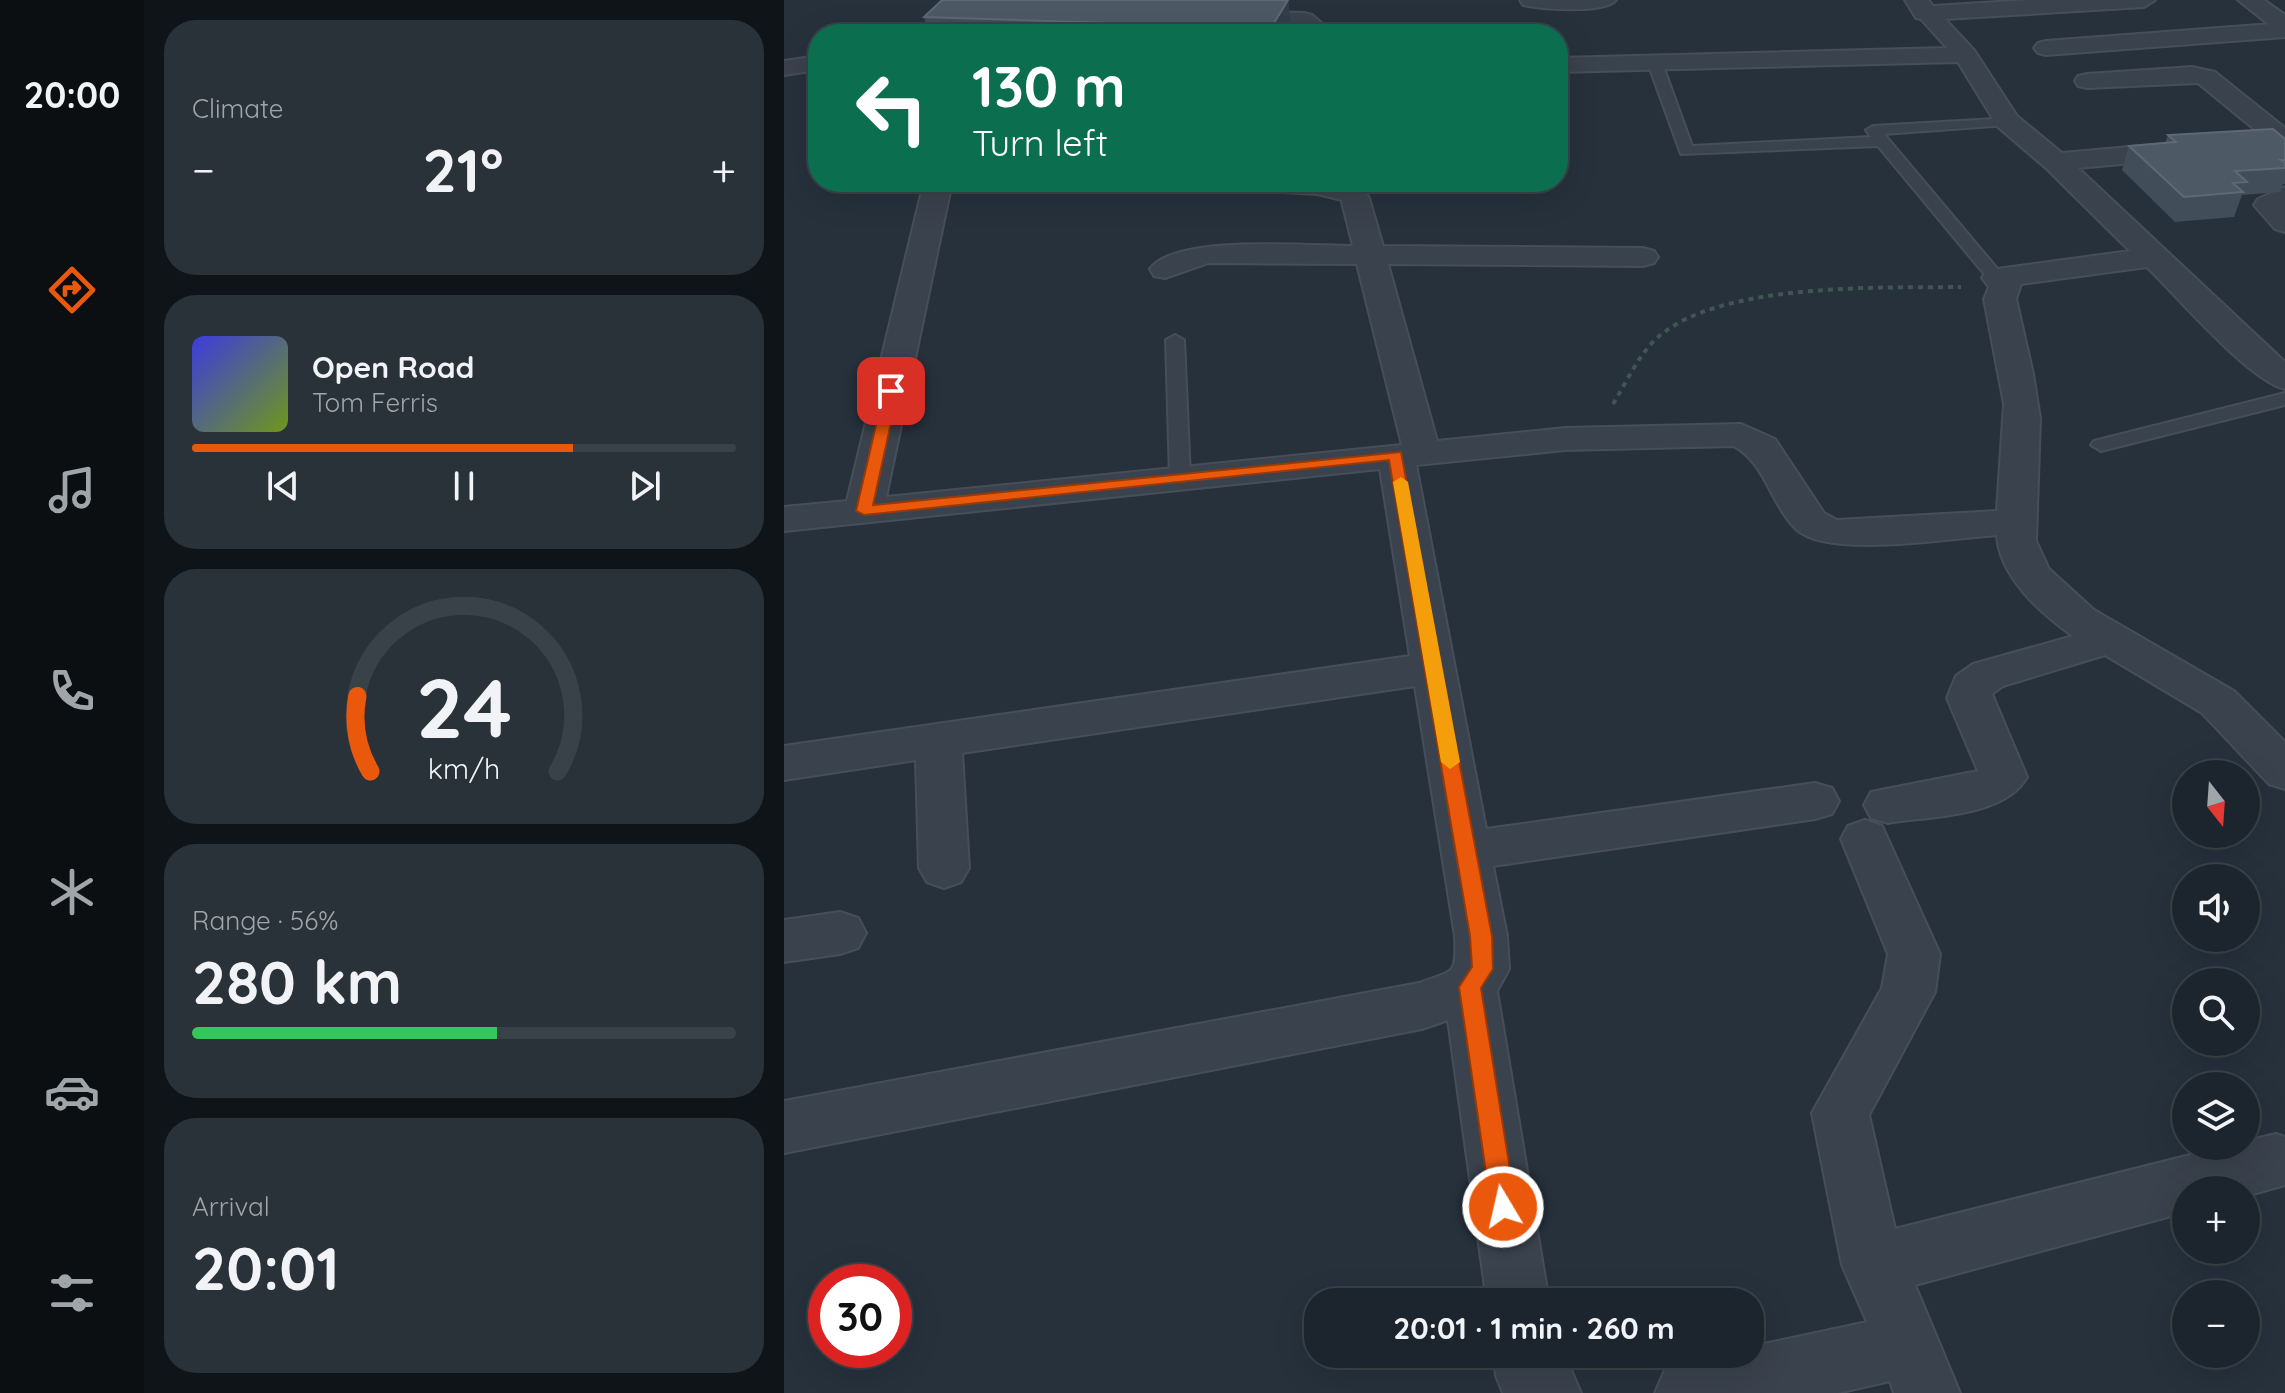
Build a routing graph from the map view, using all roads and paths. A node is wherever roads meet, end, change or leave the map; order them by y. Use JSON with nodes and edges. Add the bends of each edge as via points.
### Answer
{"nodes":[{"id":1,"x":1531,"y":0,"type":"edge"},
{"id":2,"x":1605,"y":0,"type":"edge"},
{"id":3,"x":2144,"y":0,"type":"edge"},
{"id":4,"x":2249,"y":0,"type":"edge"},
{"id":5,"x":1920,"y":6,"type":"edge"},
{"id":6,"x":1210,"y":17,"type":"edge"},
{"id":7,"x":1310,"y":24,"type":"edge"},
{"id":8,"x":2285,"y":28,"type":"edge"},
{"id":9,"x":2046,"y":48,"type":"dead end"},
{"id":10,"x":1966,"y":55,"type":"junction"},
{"id":11,"x":1655,"y":63,"type":"junction"},
{"id":12,"x":808,"y":64,"type":"edge"},
{"id":13,"x":1568,"y":65,"type":"edge"},
{"id":14,"x":784,"y":68,"type":"edge"},
{"id":15,"x":2087,"y":81,"type":"dead end"},
{"id":16,"x":2007,"y":121,"type":"junction"},
{"id":17,"x":1882,"y":141,"type":"junction"},
{"id":18,"x":2285,"y":141,"type":"edge"},
{"id":19,"x":2254,"y":143,"type":"edge"},
{"id":20,"x":2208,"y":148,"type":"edge"},
{"id":21,"x":2056,"y":162,"type":"junction"},
{"id":22,"x":936,"y":192,"type":"edge"},
{"id":23,"x":1330,"y":192,"type":"edge"},
{"id":24,"x":2285,"y":196,"type":"edge"},
{"id":25,"x":1355,"y":198,"type":"joint"},
{"id":26,"x":2285,"y":223,"type":"edge"},
{"id":27,"x":1369,"y":255,"type":"junction"},
{"id":28,"x":1643,"y":257,"type":"dead end"},
{"id":29,"x":2152,"y":257,"type":"junction"},
{"id":30,"x":1165,"y":269,"type":"dead end"},
{"id":31,"x":2002,"y":281,"type":"junction"},
{"id":32,"x":1175,"y":340,"type":"dead end"},
{"id":33,"x":2285,"y":379,"type":"edge"},
{"id":34,"x":2285,"y":399,"type":"edge"},
{"id":35,"x":1594,"y":439,"type":"junction"},
{"id":36,"x":2101,"y":445,"type":"dead end"},
{"id":37,"x":1409,"y":454,"type":"junction"},
{"id":38,"x":1180,"y":477,"type":"junction"},
{"id":39,"x":864,"y":511,"type":"junction"},
{"id":40,"x":784,"y":519,"type":"edge"},
{"id":41,"x":2018,"y":521,"type":"junction"},
{"id":42,"x":2108,"y":640,"type":"junction"},
{"id":43,"x":1433,"y":668,"type":"junction"},
{"id":44,"x":938,"y":740,"type":"junction"},
{"id":45,"x":784,"y":763,"type":"edge"},
{"id":46,"x":2285,"y":772,"type":"edge"},
{"id":47,"x":1815,"y":801,"type":"dead end"},
{"id":48,"x":1466,"y":851,"type":"junction"},
{"id":49,"x":944,"y":868,"type":"dead end"},
{"id":50,"x":840,"y":933,"type":"dead end"},
{"id":51,"x":784,"y":941,"type":"edge"},
{"id":52,"x":1470,"y":987,"type":"junction"},
{"id":53,"x":784,"y":1127,"type":"edge"},
{"id":54,"x":2276,"y":1161,"type":"dead end"},
{"id":55,"x":1873,"y":1265,"type":"junction"},
{"id":56,"x":1516,"y":1288,"type":"edge"},
{"id":57,"x":1528,"y":1368,"type":"edge"},
{"id":58,"x":1918,"y":1369,"type":"edge"},
{"id":59,"x":1548,"y":1393,"type":"edge"},
{"id":60,"x":1688,"y":1393,"type":"edge"}],
"edges":[{"from":1,"to":2,"type":"street"},
{"from":3,"to":5,"type":"street"},
{"from":4,"to":8,"type":"street"},
{"from":5,"to":10,"type":"street"},
{"from":6,"to":7,"type":"street"},
{"from":8,"to":9,"type":"street"},
{"from":10,"to":11,"type":"street"},
{"from":10,"to":16,"type":"street"},
{"from":11,"to":13,"type":"street"},
{"from":11,"to":17,"type":"lane","via":[[1686,151]]},
{"from":12,"to":14,"type":"street"},
{"from":15,"to":18,"type":"street","via":[[2206,77]]},
{"from":16,"to":17,"type":"lane","via":[[1873,130]]},
{"from":16,"to":21,"type":"street"},
{"from":17,"to":31,"type":"lane"},
{"from":18,"to":19,"type":"street"},
{"from":20,"to":21,"type":"street"},
{"from":21,"to":29,"type":"street"},
{"from":22,"to":39,"type":"street"},
{"from":23,"to":25,"type":"lane"},
{"from":24,"to":26,"type":"street","via":[[2268,205]]},
{"from":25,"to":27,"type":"street"},
{"from":27,"to":28,"type":"street"},
{"from":27,"to":30,"type":"street","via":[[1207,254]]},
{"from":27,"to":37,"type":"street"},
{"from":29,"to":31,"type":"street"},
{"from":29,"to":33,"type":"street"},
{"from":31,"to":35,"type":"path","via":[[1908,291],[1839,289],[1740,302],[1677,322],[1654,340]]},
{"from":31,"to":41,"type":"street","via":[[2000,299],[2022,415]]},
{"from":32,"to":38,"type":"lane"},
{"from":34,"to":36,"type":"lane"},
{"from":35,"to":37,"type":"street"},
{"from":35,"to":41,"type":"street","via":[[1741,435],[1762,447],[1810,521],[1827,531],[1847,534]]},
{"from":37,"to":38,"type":"street"},
{"from":37,"to":43,"type":"street"},
{"from":38,"to":39,"type":"street"},
{"from":39,"to":40,"type":"street"},
{"from":41,"to":42,"type":"street","via":[[2017,548],[2029,571],[2051,596]]},
{"from":42,"to":46,"type":"street","via":[[2222,704]]},
{"from":42,"to":55,"type":"street","via":[[1988,675],[1971,687],[1969,698],[2004,777],[1985,790],[1876,822],[1914,954],[1908,992],[1840,1113]]},
{"from":43,"to":44,"type":"street"},
{"from":43,"to":48,"type":"street"},
{"from":44,"to":45,"type":"street"},
{"from":44,"to":49,"type":"street"},
{"from":47,"to":48,"type":"street"},
{"from":48,"to":52,"type":"street","via":[[1483,969]]},
{"from":50,"to":51,"type":"street"},
{"from":52,"to":53,"type":"street","via":[[1422,1006]]},
{"from":52,"to":56,"type":"street"},
{"from":54,"to":55,"type":"street"},
{"from":55,"to":58,"type":"street"},
{"from":57,"to":59,"type":"street","via":[[1529,1376]]},
{"from":58,"to":60,"type":"street"}]}
